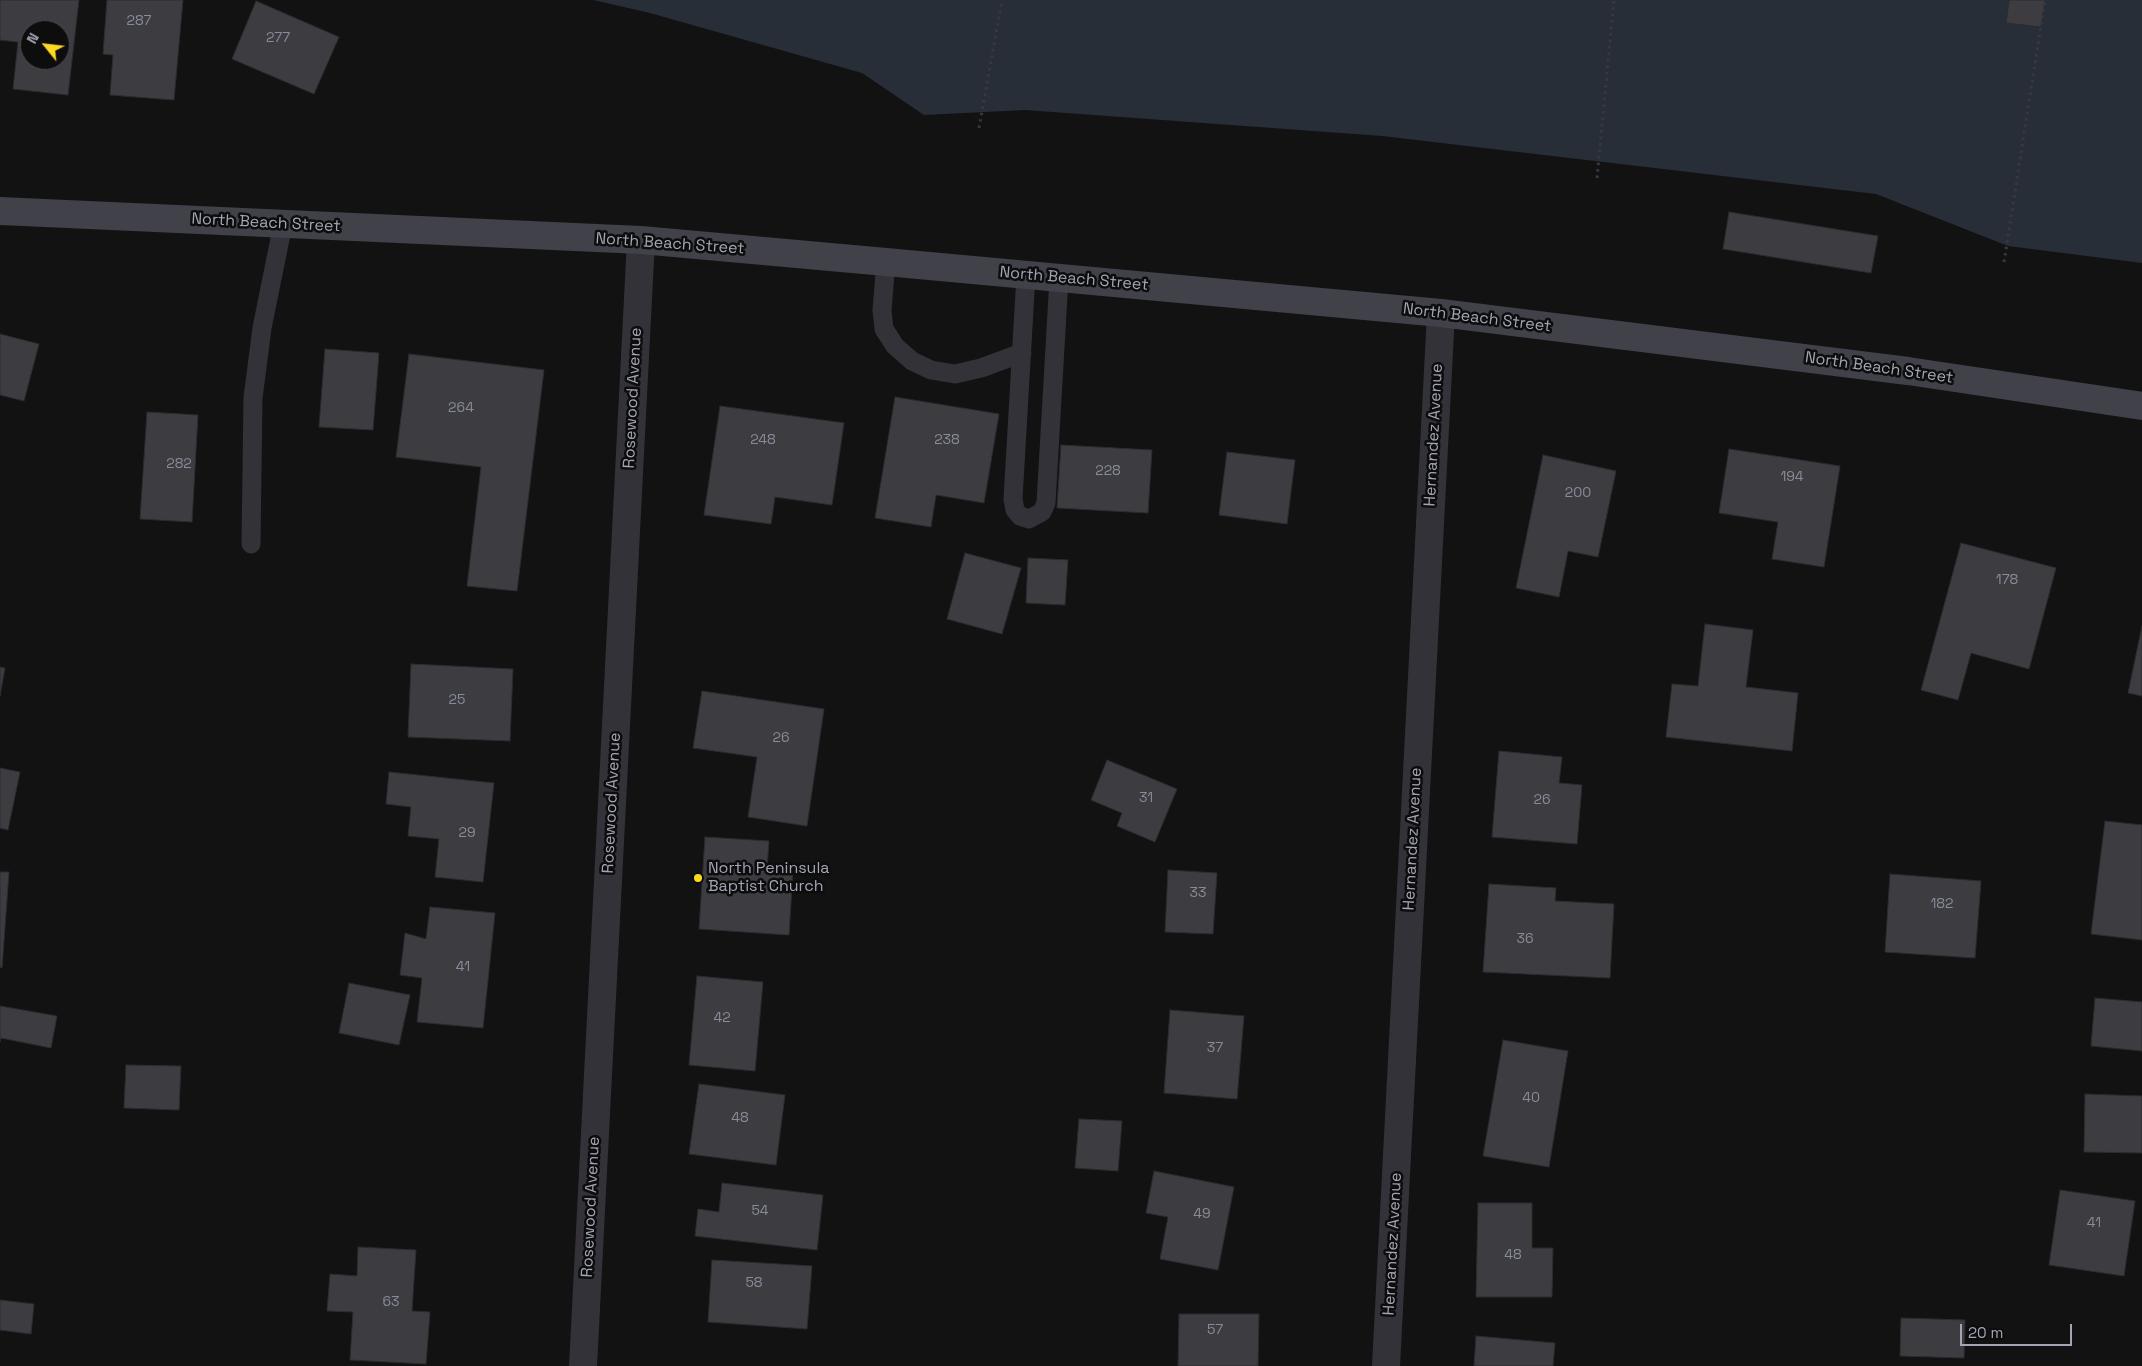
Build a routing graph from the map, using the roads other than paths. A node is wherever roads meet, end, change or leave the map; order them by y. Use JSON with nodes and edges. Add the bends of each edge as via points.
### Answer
{"nodes":[{"id":1,"x":0,"y":211,"type":"edge"},
{"id":2,"x":283,"y":224,"type":"junction"},
{"id":3,"x":641,"y":240,"type":"junction"},
{"id":4,"x":886,"y":262,"type":"junction"},
{"id":5,"x":1026,"y":275,"type":"junction"},
{"id":6,"x":1059,"y":278,"type":"junction"},
{"id":7,"x":1440,"y":313,"type":"junction"},
{"id":8,"x":1022,"y":353,"type":"junction"},
{"id":9,"x":2142,"y":406,"type":"edge"},
{"id":10,"x":251,"y":544,"type":"dead end"},
{"id":11,"x":583,"y":1366,"type":"edge"},
{"id":12,"x":1386,"y":1366,"type":"edge"}],
"edges":[{"from":1,"to":2,"type":"street","name":"North Beach Street"},
{"from":2,"to":3,"type":"street","name":"North Beach Street"},
{"from":2,"to":10,"type":"lane","via":[[262,328],[253,398]]},
{"from":3,"to":4,"type":"street","name":"North Beach Street"},
{"from":3,"to":11,"type":"street","name":"Rosewood Avenue"},
{"from":4,"to":5,"type":"street","name":"North Beach Street"},
{"from":4,"to":8,"type":"lane","via":[[882,310],[884,329],[895,346],[912,361],[931,370],[955,374]]},
{"from":5,"to":6,"type":"street","name":"North Beach Street"},
{"from":5,"to":8,"type":"lane"},
{"from":6,"to":7,"type":"street","name":"North Beach Street"},
{"from":6,"to":8,"type":"lane","via":[[1046,503],[1042,512],[1029,519],[1020,516],[1013,500]]},
{"from":7,"to":9,"type":"street","name":"North Beach Street","via":[[1908,371]]},
{"from":7,"to":12,"type":"street","name":"Hernandez Avenue"}]}
